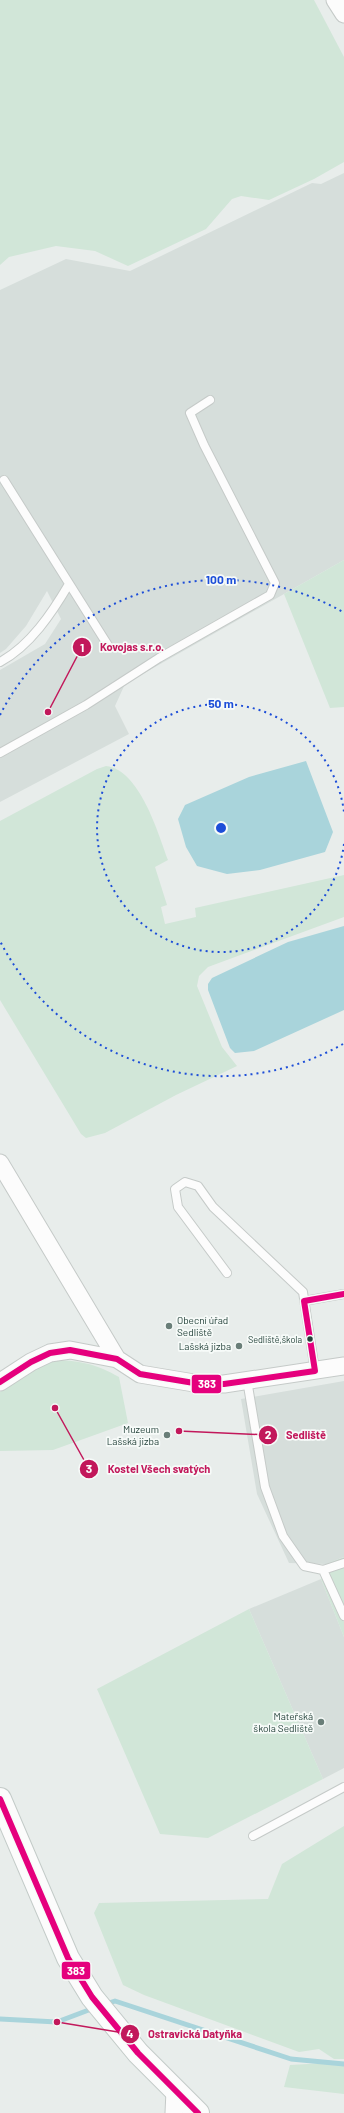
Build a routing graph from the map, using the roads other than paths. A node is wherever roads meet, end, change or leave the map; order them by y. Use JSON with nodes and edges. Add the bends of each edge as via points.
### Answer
{"nodes":[{"id":1,"x":335,"y":0,"type":"edge"},
{"id":2,"x":344,"y":14,"type":"edge"},
{"id":3,"x":210,"y":400,"type":"dead end"},
{"id":4,"x":4,"y":480,"type":"dead end"},
{"id":5,"x":69,"y":584,"type":"junction"},
{"id":6,"x":108,"y":647,"type":"dead end"},
{"id":7,"x":0,"y":662,"type":"edge"},
{"id":8,"x":0,"y":753,"type":"edge"},
{"id":9,"x":0,"y":1163,"type":"edge"},
{"id":10,"x":227,"y":1273,"type":"dead end"},
{"id":11,"x":344,"y":1294,"type":"edge"},
{"id":12,"x":304,"y":1301,"type":"junction"},
{"id":13,"x":117,"y":1359,"type":"junction"},
{"id":14,"x":344,"y":1366,"type":"edge"},
{"id":15,"x":315,"y":1371,"type":"junction"},
{"id":16,"x":247,"y":1380,"type":"junction"},
{"id":17,"x":0,"y":1382,"type":"edge"},
{"id":18,"x":344,"y":1563,"type":"edge"},
{"id":19,"x":323,"y":1570,"type":"junction"},
{"id":20,"x":344,"y":1616,"type":"edge"},
{"id":21,"x":344,"y":1787,"type":"edge"},
{"id":22,"x":0,"y":1799,"type":"edge"},
{"id":23,"x":253,"y":1836,"type":"dead end"},
{"id":24,"x":176,"y":2091,"type":"junction"},
{"id":25,"x":174,"y":2113,"type":"edge"},
{"id":26,"x":198,"y":2113,"type":"edge"}],
"edges":[{"from":1,"to":2,"type":"street"},
{"from":3,"to":8,"type":"lane","via":[[190,413],[275,584],[270,595],[159,658],[86,705]]},
{"from":4,"to":5,"type":"lane"},
{"from":5,"to":6,"type":"lane"},
{"from":5,"to":7,"type":"lane","via":[[56,607],[30,638]]},
{"from":9,"to":13,"type":"street"},
{"from":10,"to":12,"type":"lane","via":[[178,1207],[175,1190],[184,1182],[198,1186],[213,1207],[302,1292]]},
{"from":11,"to":12,"type":"lane"},
{"from":12,"to":15,"type":"lane"},
{"from":13,"to":16,"type":"street","via":[[140,1374],[200,1384]]},
{"from":13,"to":17,"type":"street","via":[[70,1350],[50,1353]]},
{"from":14,"to":15,"type":"street"},
{"from":15,"to":16,"type":"street"},
{"from":16,"to":19,"type":"lane","via":[[265,1487],[283,1536],[304,1566]]},
{"from":18,"to":19,"type":"lane"},
{"from":19,"to":20,"type":"lane"},
{"from":21,"to":23,"type":"lane"},
{"from":22,"to":24,"type":"main road","via":[[68,1958],[98,2006],[138,2053]]},
{"from":24,"to":25,"type":"street"},
{"from":24,"to":26,"type":"main road"}]}
